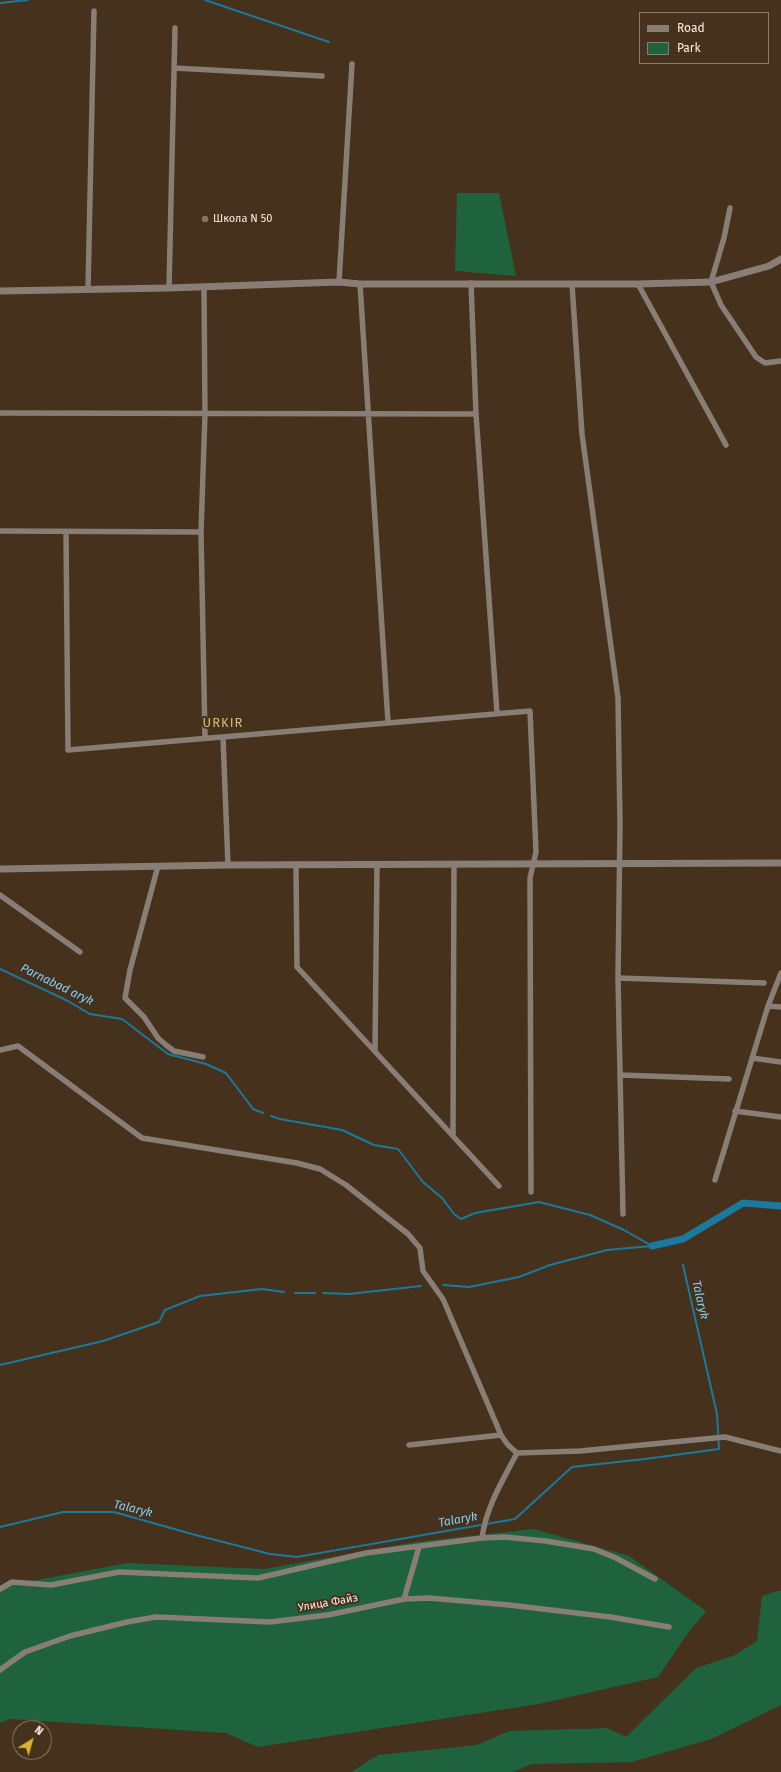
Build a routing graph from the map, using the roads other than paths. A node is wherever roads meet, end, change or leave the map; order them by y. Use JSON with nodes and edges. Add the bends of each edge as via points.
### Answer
{"nodes":[{"id":1,"x":94,"y":11,"type":"dead end"},
{"id":2,"x":175,"y":28,"type":"dead end"},
{"id":3,"x":352,"y":64,"type":"dead end"},
{"id":4,"x":174,"y":68,"type":"junction"},
{"id":5,"x":322,"y":76,"type":"dead end"},
{"id":6,"x":730,"y":208,"type":"dead end"},
{"id":7,"x":781,"y":259,"type":"edge"},
{"id":8,"x":339,"y":282,"type":"junction"},
{"id":9,"x":711,"y":282,"type":"junction"},
{"id":10,"x":471,"y":283,"type":"junction"},
{"id":11,"x":360,"y":284,"type":"junction"},
{"id":12,"x":572,"y":284,"type":"junction"},
{"id":13,"x":638,"y":284,"type":"junction"},
{"id":14,"x":204,"y":287,"type":"junction"},
{"id":15,"x":169,"y":288,"type":"junction"},
{"id":16,"x":88,"y":290,"type":"junction"},
{"id":17,"x":0,"y":291,"type":"edge"},
{"id":18,"x":781,"y":361,"type":"edge"},
{"id":19,"x":0,"y":413,"type":"edge"},
{"id":20,"x":205,"y":414,"type":"junction"},
{"id":21,"x":369,"y":414,"type":"junction"},
{"id":22,"x":476,"y":414,"type":"junction"},
{"id":23,"x":726,"y":446,"type":"dead end"},
{"id":24,"x":0,"y":531,"type":"edge"},
{"id":25,"x":66,"y":532,"type":"junction"},
{"id":26,"x":201,"y":532,"type":"junction"},
{"id":27,"x":497,"y":713,"type":"junction"},
{"id":28,"x":388,"y":722,"type":"junction"},
{"id":29,"x":223,"y":737,"type":"junction"},
{"id":30,"x":205,"y":738,"type":"junction"},
{"id":31,"x":620,"y":862,"type":"junction"},
{"id":32,"x":533,"y":863,"type":"junction"},
{"id":33,"x":781,"y":863,"type":"edge"},
{"id":34,"x":454,"y":864,"type":"junction"},
{"id":35,"x":228,"y":865,"type":"junction"},
{"id":36,"x":377,"y":865,"type":"junction"},
{"id":37,"x":158,"y":866,"type":"junction"},
{"id":38,"x":296,"y":866,"type":"junction"},
{"id":39,"x":0,"y":869,"type":"edge"},
{"id":40,"x":0,"y":894,"type":"edge"},
{"id":41,"x":80,"y":952,"type":"dead end"},
{"id":42,"x":781,"y":973,"type":"edge"},
{"id":43,"x":618,"y":978,"type":"junction"},
{"id":44,"x":764,"y":983,"type":"dead end"},
{"id":45,"x":768,"y":1006,"type":"junction"},
{"id":46,"x":781,"y":1007,"type":"edge"},
{"id":47,"x":0,"y":1050,"type":"edge"},
{"id":48,"x":375,"y":1051,"type":"junction"},
{"id":49,"x":203,"y":1057,"type":"dead end"},
{"id":50,"x":752,"y":1058,"type":"junction"},
{"id":51,"x":781,"y":1062,"type":"edge"},
{"id":52,"x":621,"y":1074,"type":"junction"},
{"id":53,"x":729,"y":1079,"type":"dead end"},
{"id":54,"x":735,"y":1111,"type":"junction"},
{"id":55,"x":781,"y":1116,"type":"edge"},
{"id":56,"x":453,"y":1136,"type":"junction"},
{"id":57,"x":715,"y":1180,"type":"dead end"},
{"id":58,"x":499,"y":1186,"type":"dead end"},
{"id":59,"x":531,"y":1192,"type":"dead end"},
{"id":60,"x":623,"y":1214,"type":"dead end"},
{"id":61,"x":501,"y":1435,"type":"junction"},
{"id":62,"x":409,"y":1445,"type":"dead end"},
{"id":63,"x":781,"y":1451,"type":"edge"},
{"id":64,"x":517,"y":1453,"type":"junction"},
{"id":65,"x":482,"y":1538,"type":"junction"},
{"id":66,"x":419,"y":1547,"type":"junction"},
{"id":67,"x":655,"y":1579,"type":"dead end"},
{"id":68,"x":0,"y":1589,"type":"edge"},
{"id":69,"x":404,"y":1599,"type":"junction"},
{"id":70,"x":669,"y":1627,"type":"dead end"},
{"id":71,"x":0,"y":1670,"type":"edge"}],
"edges":[{"from":1,"to":16,"type":"street"},
{"from":2,"to":4,"type":"street"},
{"from":3,"to":8,"type":"street"},
{"from":4,"to":5,"type":"street"},
{"from":4,"to":15,"type":"street"},
{"from":6,"to":9,"type":"street"},
{"from":7,"to":9,"type":"street","via":[[769,266]]},
{"from":8,"to":11,"type":"street"},
{"from":8,"to":14,"type":"street"},
{"from":9,"to":13,"type":"street"},
{"from":9,"to":18,"type":"street","via":[[721,305],[756,357],[765,363]]},
{"from":10,"to":11,"type":"street"},
{"from":10,"to":12,"type":"street"},
{"from":10,"to":22,"type":"street"},
{"from":11,"to":21,"type":"street"},
{"from":12,"to":13,"type":"street"},
{"from":12,"to":31,"type":"street","via":[[582,434],[618,698]]},
{"from":13,"to":23,"type":"street"},
{"from":14,"to":15,"type":"street"},
{"from":14,"to":20,"type":"street"},
{"from":15,"to":16,"type":"street"},
{"from":16,"to":17,"type":"street"},
{"from":19,"to":20,"type":"street"},
{"from":20,"to":21,"type":"street"},
{"from":20,"to":26,"type":"street"},
{"from":21,"to":22,"type":"street"},
{"from":21,"to":28,"type":"street"},
{"from":22,"to":27,"type":"street"},
{"from":24,"to":25,"type":"street"},
{"from":25,"to":26,"type":"street"},
{"from":25,"to":30,"type":"street","via":[[68,750]]},
{"from":26,"to":30,"type":"street"},
{"from":27,"to":28,"type":"street"},
{"from":27,"to":32,"type":"street","via":[[530,711],[536,852]]},
{"from":28,"to":29,"type":"street"},
{"from":29,"to":30,"type":"street"},
{"from":29,"to":35,"type":"street"},
{"from":31,"to":32,"type":"street"},
{"from":31,"to":33,"type":"street"},
{"from":31,"to":43,"type":"street"},
{"from":32,"to":34,"type":"street"},
{"from":32,"to":59,"type":"street","via":[[530,878]]},
{"from":34,"to":36,"type":"street"},
{"from":34,"to":56,"type":"street"},
{"from":35,"to":37,"type":"street"},
{"from":35,"to":38,"type":"street"},
{"from":36,"to":38,"type":"street"},
{"from":36,"to":48,"type":"street"},
{"from":37,"to":39,"type":"street"},
{"from":37,"to":49,"type":"street","via":[[125,998],[166,1045],[174,1051]]},
{"from":38,"to":48,"type":"street","via":[[297,968]]},
{"from":40,"to":41,"type":"street"},
{"from":42,"to":45,"type":"street"},
{"from":43,"to":44,"type":"street"},
{"from":43,"to":52,"type":"street"},
{"from":45,"to":46,"type":"street"},
{"from":45,"to":50,"type":"street"},
{"from":47,"to":61,"type":"street","via":[[18,1046],[142,1138],[297,1163],[320,1169],[346,1185],[408,1234],[420,1248],[423,1270],[443,1299]]},
{"from":48,"to":56,"type":"street"},
{"from":50,"to":51,"type":"street"},
{"from":50,"to":54,"type":"street"},
{"from":52,"to":53,"type":"street"},
{"from":52,"to":60,"type":"street"},
{"from":54,"to":55,"type":"street"},
{"from":54,"to":57,"type":"street"},
{"from":56,"to":58,"type":"street"},
{"from":61,"to":62,"type":"street"},
{"from":61,"to":64,"type":"street"},
{"from":63,"to":64,"type":"street","via":[[725,1437],[580,1451]]},
{"from":64,"to":65,"type":"street","via":[[493,1498]]},
{"from":65,"to":66,"type":"street"},
{"from":65,"to":67,"type":"street","via":[[504,1537],[546,1541],[594,1549]]},
{"from":66,"to":68,"type":"street","via":[[366,1553],[258,1578],[119,1572],[52,1585],[12,1582]]},
{"from":66,"to":69,"type":"street"},
{"from":69,"to":70,"type":"street","name":"Улица Файз","via":[[429,1598],[509,1606],[610,1617]]},
{"from":69,"to":71,"type":"street","name":"Улица Файз","via":[[328,1615],[270,1622],[156,1617],[127,1622],[70,1636],[25,1652]]}]}
